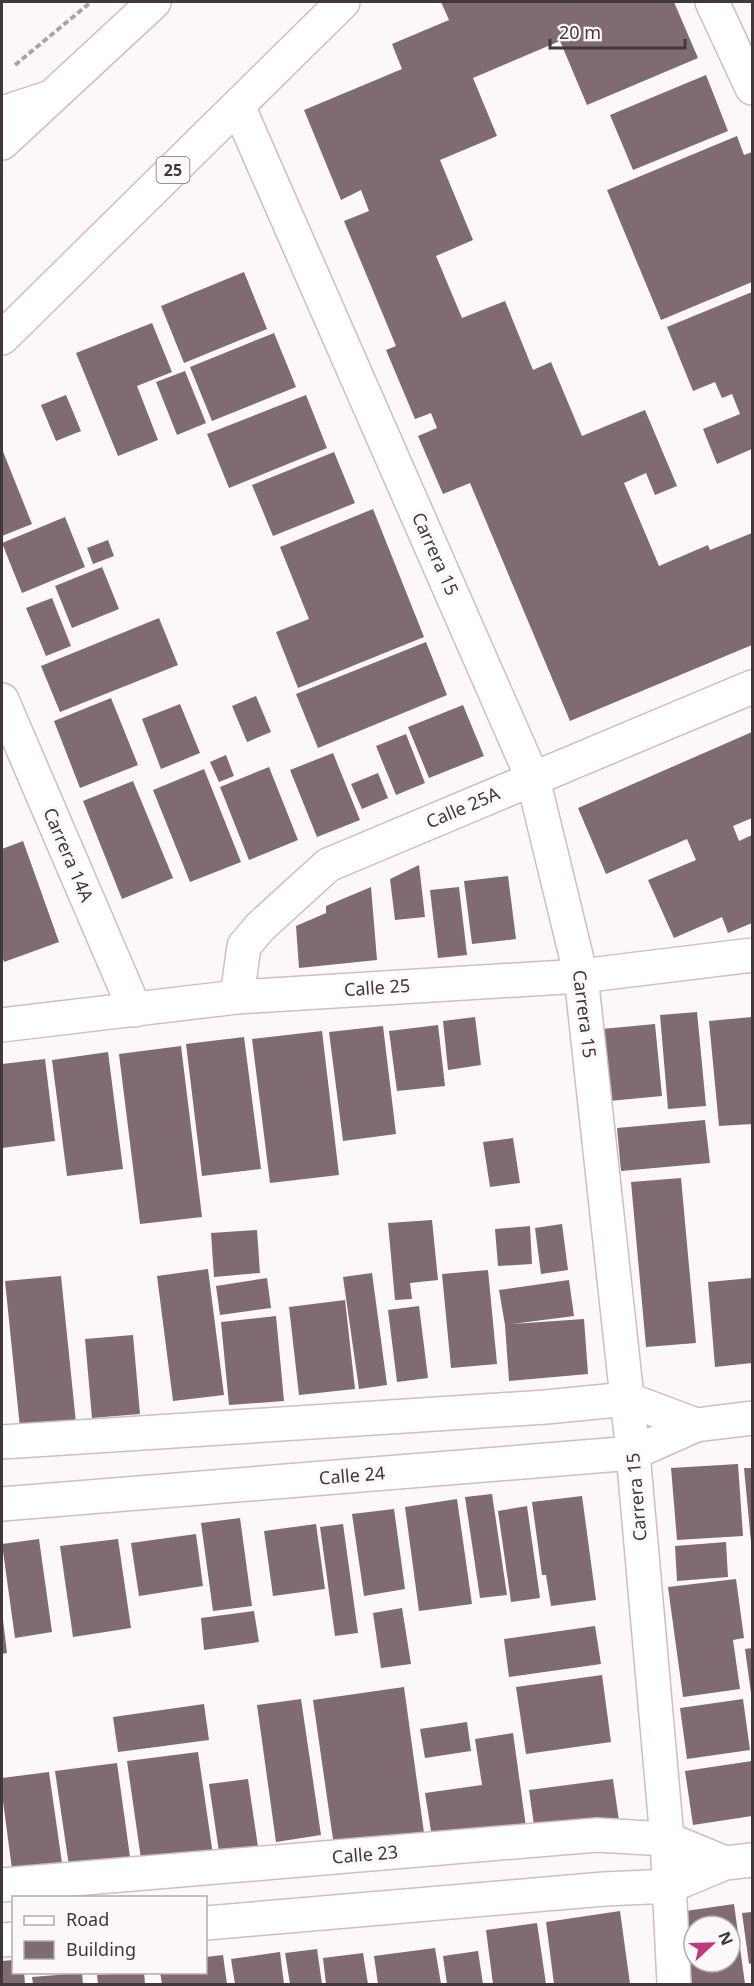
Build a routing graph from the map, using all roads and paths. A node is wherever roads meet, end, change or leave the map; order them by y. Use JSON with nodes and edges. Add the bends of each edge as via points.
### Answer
{"nodes":[{"id":1,"x":91,"y":2,"type":"edge"},
{"id":2,"x":154,"y":2,"type":"edge"},
{"id":3,"x":343,"y":2,"type":"edge"},
{"id":4,"x":712,"y":2,"type":"edge"},
{"id":5,"x":10,"y":69,"type":"dead end"},
{"id":6,"x":753,"y":88,"type":"edge"},
{"id":7,"x":51,"y":97,"type":"junction"},
{"id":8,"x":238,"y":106,"type":"junction"},
{"id":9,"x":2,"y":113,"type":"edge"},
{"id":10,"x":2,"y":143,"type":"edge"},
{"id":11,"x":2,"y":338,"type":"edge"},
{"id":12,"x":753,"y":687,"type":"edge"},
{"id":13,"x":2,"y":700,"type":"edge"},
{"id":14,"x":533,"y":779,"type":"junction"},
{"id":15,"x":753,"y":955,"type":"edge"},
{"id":16,"x":581,"y":975,"type":"junction"},
{"id":17,"x":237,"y":997,"type":"junction"},
{"id":18,"x":135,"y":1010,"type":"junction"},
{"id":19,"x":2,"y":1025,"type":"edge"},
{"id":20,"x":627,"y":1399,"type":"junction"},
{"id":21,"x":753,"y":1418,"type":"edge"},
{"id":22,"x":696,"y":1425,"type":"junction"},
{"id":23,"x":2,"y":1442,"type":"edge"},
{"id":24,"x":633,"y":1453,"type":"junction"},
{"id":25,"x":2,"y":1504,"type":"edge"},
{"id":26,"x":667,"y":1839,"type":"junction"},
{"id":27,"x":739,"y":1861,"type":"edge"},
{"id":28,"x":2,"y":1885,"type":"edge"},
{"id":29,"x":670,"y":1886,"type":"junction"},
{"id":30,"x":207,"y":1923,"type":"edge"},
{"id":31,"x":674,"y":1984,"type":"edge"}],
"edges":[{"from":1,"to":5,"type":"path"},
{"from":2,"to":7,"type":"main road"},
{"from":3,"to":8,"type":"main road","number":"25"},
{"from":4,"to":6,"type":"main road"},
{"from":7,"to":9,"type":"main road"},
{"from":7,"to":10,"type":"main road"},
{"from":8,"to":11,"type":"main road","number":"25"},
{"from":8,"to":14,"type":"main road","name":"Carrera 15"},
{"from":12,"to":14,"type":"main road","name":"Calle 25A"},
{"from":13,"to":18,"type":"main road","name":"Carrera 14A"},
{"from":14,"to":16,"type":"main road","name":"Carrera 15"},
{"from":14,"to":17,"type":"main road","name":"Calle 25A","via":[[328,866],[244,946]]},
{"from":15,"to":16,"type":"main road","name":"Calle 25"},
{"from":16,"to":17,"type":"main road","name":"Calle 25"},
{"from":16,"to":20,"type":"main road","name":"Carrera 15"},
{"from":17,"to":18,"type":"main road","name":"Calle 25"},
{"from":18,"to":19,"type":"main road","name":"Calle 25"},
{"from":20,"to":22,"type":"main road","name":"Calle 24"},
{"from":20,"to":23,"type":"main road","name":"Calle 24"},
{"from":20,"to":24,"type":"main road","name":"Carrera 15"},
{"from":21,"to":22,"type":"main road","name":"Calle 24"},
{"from":22,"to":24,"type":"main road","name":"Calle 24"},
{"from":24,"to":25,"type":"main road","name":"Calle 24"},
{"from":24,"to":26,"type":"main road","name":"Carrera 15"},
{"from":26,"to":27,"type":"main road","name":"Calle 23"},
{"from":26,"to":28,"type":"main road","name":"Calle 23","via":[[597,1835]]},
{"from":26,"to":29,"type":"main road","name":"Carrera 15"},
{"from":27,"to":29,"type":"main road","name":"Calle 23"},
{"from":29,"to":30,"type":"main road","name":"Calle 23"},
{"from":29,"to":31,"type":"main road","name":"Carrera 15"}]}
